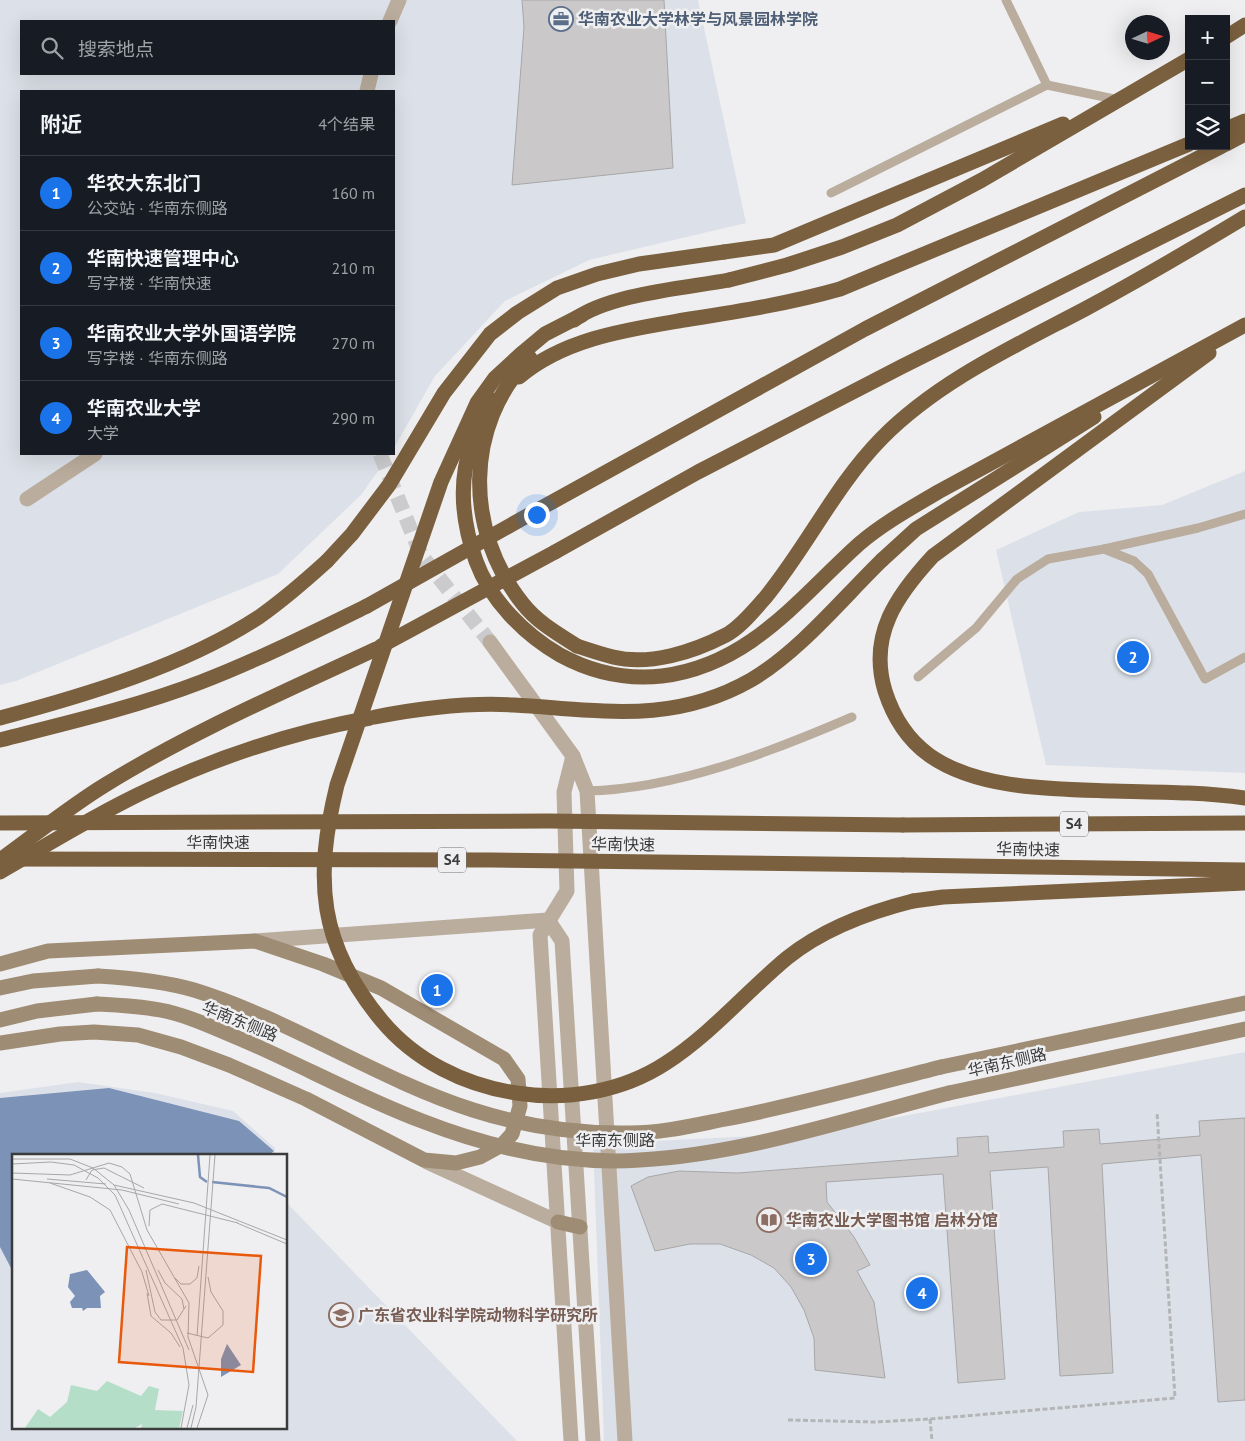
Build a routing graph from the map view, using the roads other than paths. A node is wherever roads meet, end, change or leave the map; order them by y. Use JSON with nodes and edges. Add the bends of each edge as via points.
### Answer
{"nodes":[{"id":1,"x":400,"y":0,"type":"edge"},
{"id":2,"x":1006,"y":0,"type":"edge"},
{"id":3,"x":390,"y":20,"type":"edge"},
{"id":4,"x":1245,"y":25,"type":"edge"},
{"id":5,"x":1230,"y":34,"type":"edge"},
{"id":6,"x":1245,"y":37,"type":"edge"},
{"id":7,"x":1230,"y":44,"type":"edge"},
{"id":8,"x":1187,"y":60,"type":"edge"},
{"id":9,"x":1185,"y":67,"type":"edge"},
{"id":10,"x":371,"y":75,"type":"edge"},
{"id":11,"x":1048,"y":85,"type":"junction"},
{"id":12,"x":367,"y":90,"type":"edge"},
{"id":13,"x":1120,"y":100,"type":"junction"},
{"id":14,"x":1245,"y":121,"type":"edge"},
{"id":15,"x":1230,"y":127,"type":"edge"},
{"id":16,"x":1245,"y":134,"type":"edge"},
{"id":17,"x":1230,"y":142,"type":"edge"},
{"id":18,"x":1185,"y":146,"type":"edge"},
{"id":19,"x":1214,"y":150,"type":"edge"},
{"id":20,"x":831,"y":193,"type":"dead end"},
{"id":21,"x":1245,"y":195,"type":"edge"},
{"id":22,"x":1245,"y":217,"type":"edge"},
{"id":23,"x":582,"y":314,"type":"junction"},
{"id":24,"x":1245,"y":326,"type":"edge"},
{"id":25,"x":93,"y":455,"type":"edge"},
{"id":26,"x":27,"y":499,"type":"dead end"},
{"id":27,"x":1245,"y":514,"type":"edge"},
{"id":28,"x":1104,"y":549,"type":"junction"},
{"id":29,"x":490,"y":642,"type":"tunnel mouth"},
{"id":30,"x":1245,"y":657,"type":"edge"},
{"id":31,"x":918,"y":677,"type":"dead end"},
{"id":32,"x":852,"y":717,"type":"dead end"},
{"id":33,"x":0,"y":718,"type":"edge"},
{"id":34,"x":0,"y":740,"type":"edge"},
{"id":35,"x":573,"y":756,"type":"junction"},
{"id":36,"x":587,"y":791,"type":"junction"},
{"id":37,"x":1245,"y":798,"type":"edge"},
{"id":38,"x":0,"y":823,"type":"edge"},
{"id":39,"x":1245,"y":823,"type":"edge"},
{"id":40,"x":0,"y":860,"type":"edge"},
{"id":41,"x":1245,"y":870,"type":"edge"},
{"id":42,"x":0,"y":872,"type":"edge"},
{"id":43,"x":1245,"y":883,"type":"edge"},
{"id":44,"x":548,"y":920,"type":"junction"},
{"id":45,"x":255,"y":941,"type":"junction"},
{"id":46,"x":0,"y":964,"type":"edge"},
{"id":47,"x":0,"y":988,"type":"edge"},
{"id":48,"x":1245,"y":1003,"type":"edge"},
{"id":49,"x":0,"y":1020,"type":"edge"},
{"id":50,"x":1245,"y":1028,"type":"edge"},
{"id":51,"x":0,"y":1043,"type":"edge"},
{"id":52,"x":424,"y":1160,"type":"junction"},
{"id":53,"x":558,"y":1222,"type":"junction"},
{"id":54,"x":580,"y":1227,"type":"junction"},
{"id":55,"x":571,"y":1441,"type":"edge"},
{"id":56,"x":594,"y":1441,"type":"edge"},
{"id":57,"x":625,"y":1441,"type":"edge"}],
"edges":[{"from":1,"to":3,"type":"street"},
{"from":2,"to":11,"type":"lane"},
{"from":4,"to":5,"type":"highway"},
{"from":6,"to":7,"type":"highway"},
{"from":8,"to":13,"type":"highway"},
{"from":9,"to":13,"type":"highway"},
{"from":10,"to":12,"type":"street"},
{"from":11,"to":13,"type":"lane"},
{"from":11,"to":20,"type":"lane"},
{"from":13,"to":23,"type":"highway","bridge":true,"via":[[897,225],[833,250],[729,280],[618,300]]},
{"from":13,"to":33,"type":"highway","bridge":true,"via":[[774,245],[648,262],[557,288],[490,334],[444,393],[383,493],[352,534],[292,593],[258,618],[187,654],[111,685]]},
{"from":14,"to":15,"type":"highway"},
{"from":16,"to":17,"type":"highway"},
{"from":18,"to":24,"type":"highway","via":[[840,289],[806,299],[631,329],[566,349],[534,365],[504,390],[484,416],[476,434],[469,451],[462,491],[465,528],[477,563],[494,595],[520,626],[547,648],[579,666],[615,677],[679,674],[708,665],[760,636],[820,584],[860,543],[938,492]]},
{"from":19,"to":34,"type":"highway","bridge":true,"via":[[865,329],[366,606],[304,637],[199,683],[101,714]]},
{"from":21,"to":40,"type":"highway","bridge":true,"via":[[698,472],[376,649],[202,730],[103,786]]},
{"from":22,"to":23,"type":"highway","bridge":true,"via":[[1143,278],[982,364],[927,399],[882,439],[845,482],[780,579],[754,610],[728,634],[691,651],[655,658],[615,658],[577,646],[543,623],[524,606],[502,574],[489,546],[482,518],[479,487],[482,448],[492,414],[518,370],[545,343]]},
{"from":23,"to":43,"type":"highway","bridge":true,"via":[[545,334],[495,378],[477,403],[441,482],[337,785],[327,826],[323,864],[325,902],[334,940],[348,973],[365,1001],[390,1030],[418,1054],[482,1087],[556,1096],[595,1091],[628,1081],[664,1064],[698,1040],[789,956],[822,935],[884,908],[943,897]]},
{"from":24,"to":37,"type":"highway","via":[[933,556],[906,585],[891,610],[880,645],[882,679],[891,709],[909,737],[930,756],[962,772],[1002,783],[1045,789],[1209,793]]},
{"from":24,"to":42,"type":"highway","bridge":true,"via":[[916,529],[778,661],[724,694],[694,705],[630,713],[514,705],[456,705],[413,709],[320,727],[222,758],[141,793]]},
{"from":25,"to":26,"type":"street"},
{"from":27,"to":28,"type":"lane"},
{"from":28,"to":30,"type":"lane","via":[[1134,561],[1148,574],[1205,679]]},
{"from":28,"to":31,"type":"lane","via":[[1048,559],[1018,579],[976,628]]},
{"from":29,"to":35,"type":"street"},
{"from":32,"to":36,"type":"lane","via":[[774,751],[621,790]]},
{"from":35,"to":36,"type":"street"},
{"from":35,"to":44,"type":"street","via":[[564,792],[567,891]]},
{"from":36,"to":57,"type":"street"},
{"from":38,"to":39,"type":"highway","name":"华南快速","number":"S4","bridge":true},
{"from":40,"to":41,"type":"highway","name":"华南快速","number":"S4","bridge":true,"via":[[492,860]]},
{"from":44,"to":45,"type":"street"},
{"from":44,"to":53,"type":"street","via":[[540,935]]},
{"from":44,"to":54,"type":"street","via":[[562,941]]},
{"from":45,"to":46,"type":"street","via":[[48,951]]},
{"from":45,"to":52,"type":"street","via":[[381,988],[504,1059],[518,1079],[520,1106],[512,1134],[502,1145],[480,1157],[456,1163]]},
{"from":47,"to":48,"type":"street","name":"华南东侧路","bridge":true,"via":[[33,981],[98,976],[142,979],[192,990],[241,1007],[387,1075],[474,1110],[544,1126],[631,1134],[698,1125],[941,1067]]},
{"from":49,"to":50,"type":"street","name":"华南东侧路","bridge":true,"via":[[37,1011],[98,1004],[162,1010],[208,1025],[422,1121],[507,1148],[599,1160],[689,1156],[949,1093]]},
{"from":51,"to":52,"type":"street","via":[[76,1033],[138,1035],[213,1059],[289,1091]]},
{"from":52,"to":53,"type":"street"},
{"from":53,"to":54,"type":"street"},
{"from":53,"to":55,"type":"street"},
{"from":54,"to":56,"type":"street"}]}
